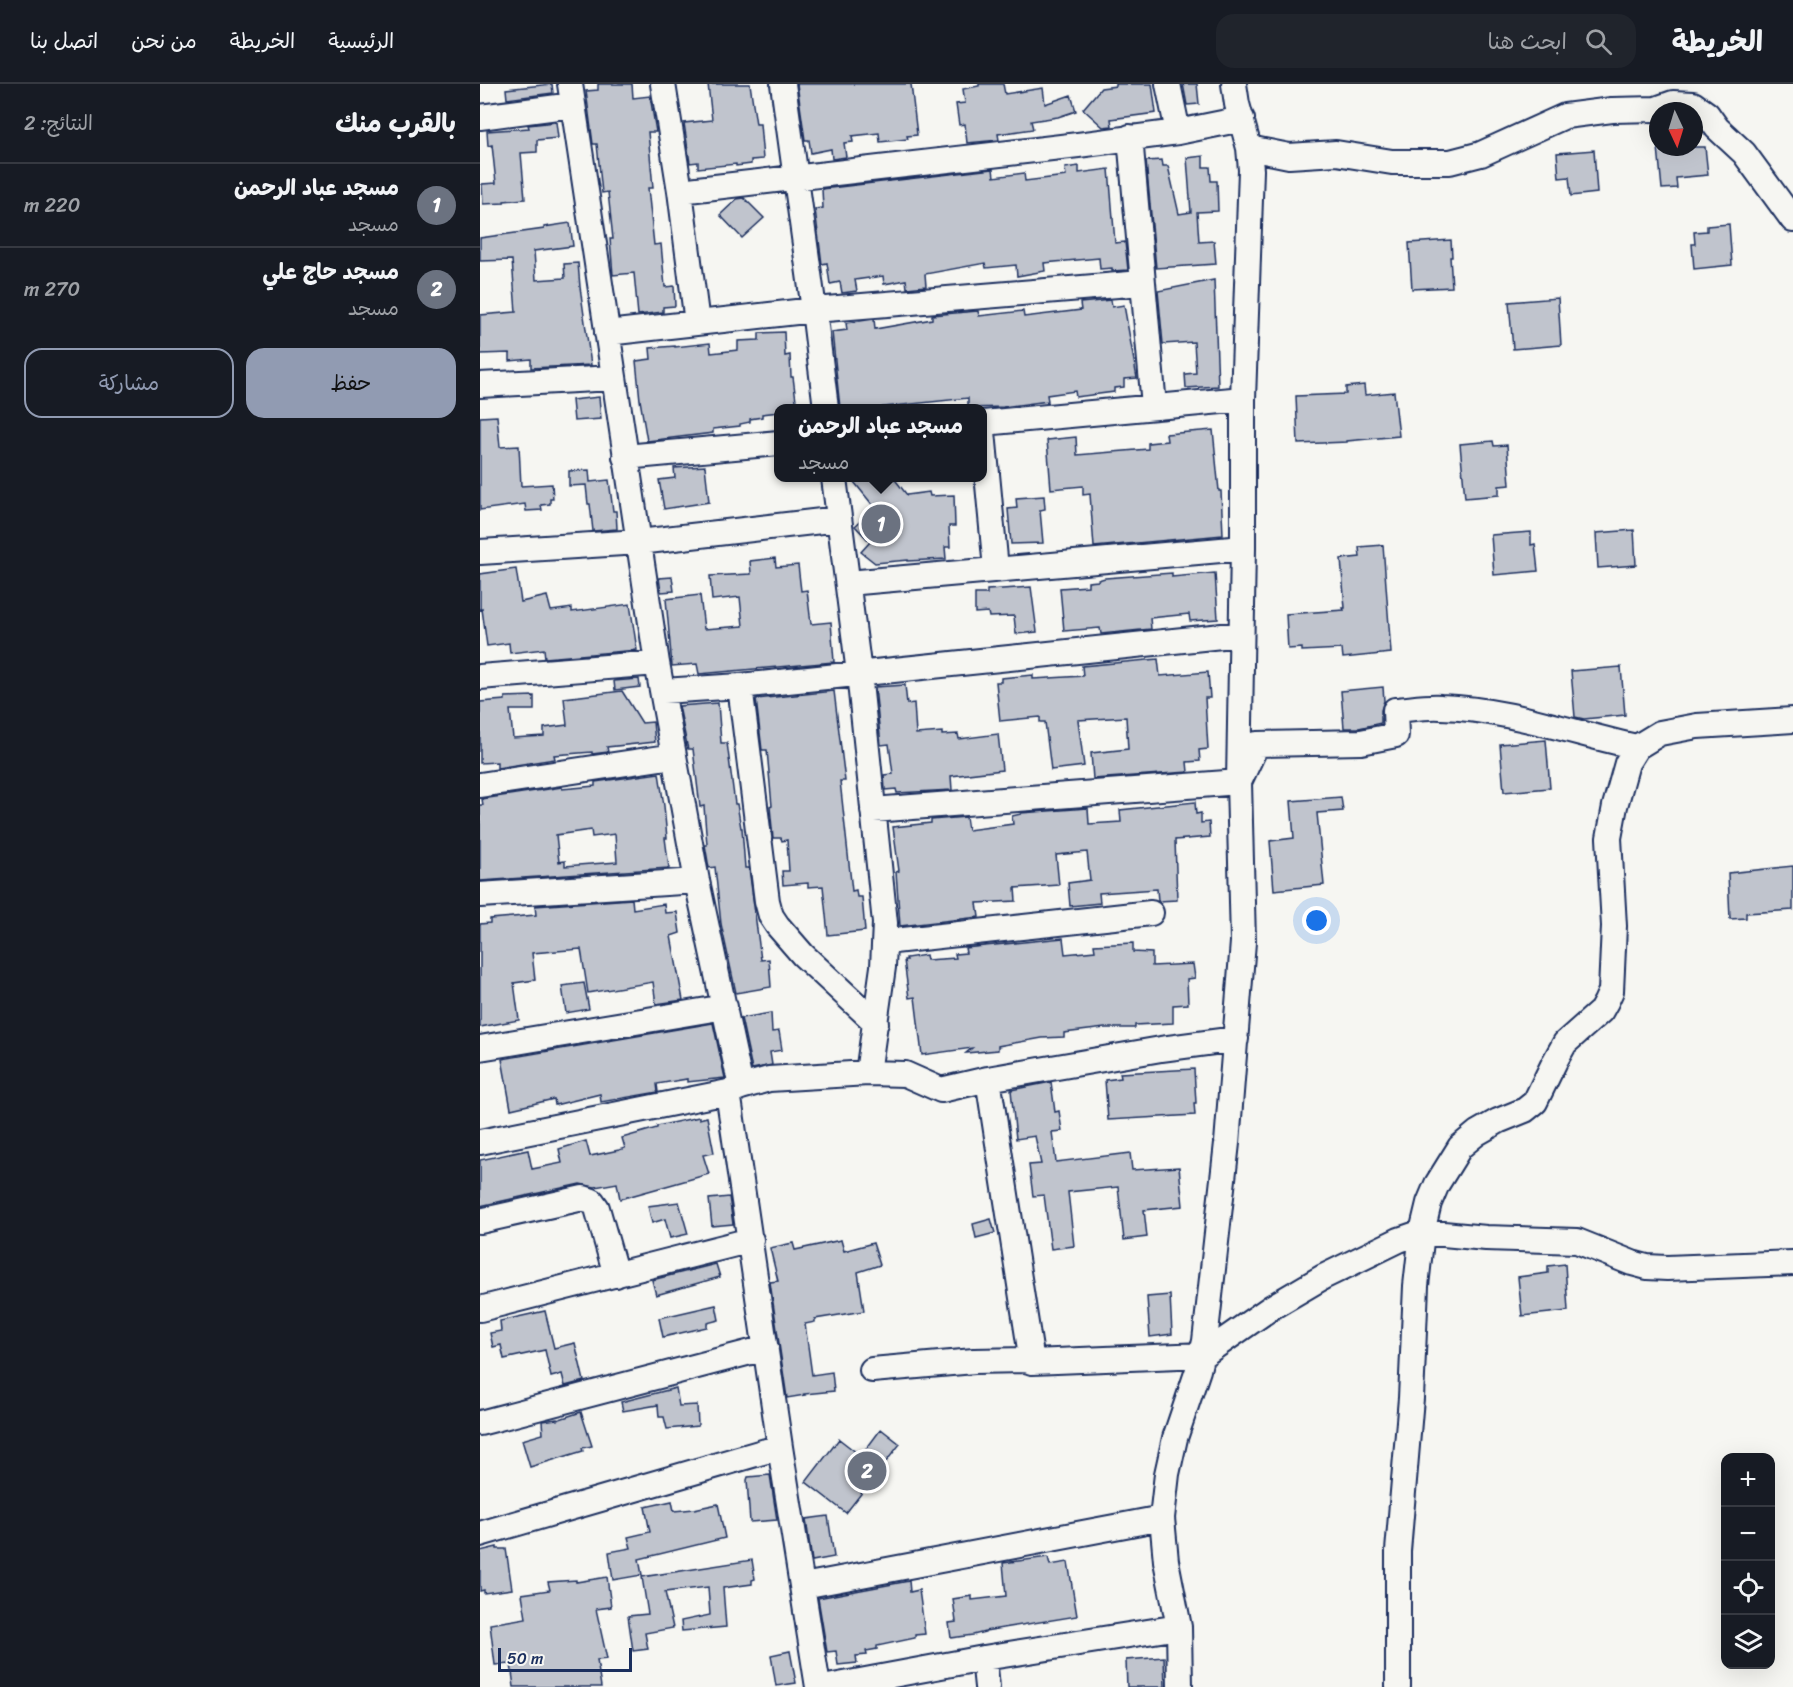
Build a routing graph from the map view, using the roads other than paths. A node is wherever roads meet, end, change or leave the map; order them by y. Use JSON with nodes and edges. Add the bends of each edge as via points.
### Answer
{"nodes":[{"id":1,"x":663,"y":84,"type":"edge"},
{"id":2,"x":783,"y":84,"type":"edge"},
{"id":3,"x":1168,"y":84,"type":"edge"},
{"id":4,"x":1234,"y":84,"type":"edge"},
{"id":5,"x":571,"y":94,"type":"edge"},
{"id":6,"x":480,"y":117,"type":"edge"},
{"id":7,"x":1242,"y":119,"type":"junction"},
{"id":8,"x":1178,"y":132,"type":"junction"},
{"id":9,"x":1130,"y":137,"type":"junction"},
{"id":10,"x":1249,"y":148,"type":"junction"},
{"id":11,"x":795,"y":178,"type":"junction"},
{"id":12,"x":680,"y":191,"type":"junction"},
{"id":13,"x":1793,"y":220,"type":"edge"},
{"id":14,"x":1142,"y":283,"type":"junction"},
{"id":15,"x":814,"y":310,"type":"junction"},
{"id":16,"x":697,"y":323,"type":"junction"},
{"id":17,"x":608,"y":333,"type":"junction"},
{"id":18,"x":614,"y":378,"type":"junction"},
{"id":19,"x":480,"y":385,"type":"edge"},
{"id":20,"x":1242,"y":399,"type":"junction"},
{"id":21,"x":826,"y":404,"type":"edge"},
{"id":22,"x":1154,"y":406,"type":"junction"},
{"id":23,"x":987,"y":423,"type":"edge"},
{"id":24,"x":774,"y":443,"type":"edge"},
{"id":25,"x":625,"y":457,"type":"junction"},
{"id":26,"x":987,"y":474,"type":"edge"},
{"id":27,"x":835,"y":482,"type":"edge"},
{"id":28,"x":839,"y":519,"type":"junction"},
{"id":29,"x":639,"y":542,"type":"junction"},
{"id":30,"x":1243,"y":548,"type":"junction"},
{"id":31,"x":480,"y":552,"type":"edge"},
{"id":32,"x":996,"y":569,"type":"junction"},
{"id":33,"x":848,"y":583,"type":"junction"},
{"id":34,"x":1241,"y":634,"type":"junction"},
{"id":35,"x":657,"y":663,"type":"junction"},
{"id":36,"x":859,"y":673,"type":"junction"},
{"id":37,"x":480,"y":677,"type":"edge"},
{"id":38,"x":740,"y":686,"type":"junction"},
{"id":39,"x":663,"y":691,"type":"junction"},
{"id":40,"x":1793,"y":720,"type":"edge"},
{"id":41,"x":1637,"y":747,"type":"junction"},
{"id":42,"x":674,"y":756,"type":"junction"},
{"id":43,"x":1239,"y":782,"type":"junction"},
{"id":44,"x":480,"y":785,"type":"edge"},
{"id":45,"x":873,"y":810,"type":"junction"},
{"id":46,"x":697,"y":880,"type":"junction"},
{"id":47,"x":480,"y":895,"type":"edge"},
{"id":48,"x":1151,"y":913,"type":"dead end"},
{"id":49,"x":885,"y":942,"type":"junction"},
{"id":50,"x":725,"y":1007,"type":"junction"},
{"id":51,"x":876,"y":1023,"type":"junction"},
{"id":52,"x":1236,"y":1039,"type":"junction"},
{"id":53,"x":480,"y":1048,"type":"edge"},
{"id":54,"x":868,"y":1073,"type":"junction"},
{"id":55,"x":988,"y":1078,"type":"junction"},
{"id":56,"x":734,"y":1089,"type":"junction"},
{"id":57,"x":480,"y":1142,"type":"edge"},
{"id":58,"x":480,"y":1221,"type":"edge"},
{"id":59,"x":1422,"y":1232,"type":"junction"},
{"id":60,"x":751,"y":1240,"type":"junction"},
{"id":61,"x":1793,"y":1263,"type":"edge"},
{"id":62,"x":616,"y":1275,"type":"junction"},
{"id":63,"x":480,"y":1309,"type":"edge"},
{"id":64,"x":766,"y":1348,"type":"junction"},
{"id":65,"x":1203,"y":1355,"type":"junction"},
{"id":66,"x":1032,"y":1362,"type":"junction"},
{"id":67,"x":872,"y":1370,"type":"dead end"},
{"id":68,"x":480,"y":1423,"type":"edge"},
{"id":69,"x":780,"y":1447,"type":"junction"},
{"id":70,"x":1162,"y":1518,"type":"junction"},
{"id":71,"x":480,"y":1534,"type":"edge"},
{"id":72,"x":803,"y":1586,"type":"junction"},
{"id":73,"x":1179,"y":1627,"type":"junction"},
{"id":74,"x":984,"y":1658,"type":"junction"},
{"id":75,"x":818,"y":1687,"type":"edge"},
{"id":76,"x":828,"y":1687,"type":"edge"},
{"id":77,"x":987,"y":1687,"type":"edge"},
{"id":78,"x":1180,"y":1687,"type":"edge"},
{"id":79,"x":1398,"y":1687,"type":"edge"}],
"edges":[{"from":1,"to":12,"type":"street"},
{"from":2,"to":11,"type":"street"},
{"from":3,"to":8,"type":"street"},
{"from":4,"to":7,"type":"street"},
{"from":5,"to":6,"type":"street"},
{"from":5,"to":17,"type":"street"},
{"from":7,"to":8,"type":"street"},
{"from":7,"to":10,"type":"street"},
{"from":8,"to":9,"type":"street"},
{"from":9,"to":11,"type":"street"},
{"from":9,"to":14,"type":"street"},
{"from":10,"to":13,"type":"street","via":[[1289,156],[1336,153],[1392,162],[1450,162],[1481,154],[1565,116],[1694,104],[1744,153]]},
{"from":10,"to":20,"type":"street"},
{"from":11,"to":12,"type":"street"},
{"from":11,"to":15,"type":"street"},
{"from":12,"to":16,"type":"street"},
{"from":14,"to":15,"type":"street"},
{"from":14,"to":22,"type":"street"},
{"from":15,"to":16,"type":"street"},
{"from":15,"to":21,"type":"street"},
{"from":16,"to":17,"type":"street"},
{"from":17,"to":18,"type":"street"},
{"from":18,"to":19,"type":"street"},
{"from":18,"to":25,"type":"street"},
{"from":20,"to":22,"type":"street"},
{"from":20,"to":30,"type":"street"},
{"from":22,"to":23,"type":"street"},
{"from":24,"to":25,"type":"street"},
{"from":25,"to":29,"type":"street"},
{"from":26,"to":32,"type":"street"},
{"from":27,"to":28,"type":"street"},
{"from":28,"to":29,"type":"street"},
{"from":28,"to":33,"type":"street"},
{"from":29,"to":31,"type":"street"},
{"from":29,"to":35,"type":"street"},
{"from":30,"to":32,"type":"street"},
{"from":30,"to":34,"type":"street"},
{"from":32,"to":33,"type":"street"},
{"from":33,"to":36,"type":"street"},
{"from":34,"to":36,"type":"street"},
{"from":34,"to":43,"type":"street"},
{"from":35,"to":37,"type":"street"},
{"from":35,"to":39,"type":"street"},
{"from":36,"to":38,"type":"street"},
{"from":36,"to":45,"type":"street"},
{"from":38,"to":39,"type":"street"},
{"from":38,"to":51,"type":"street","via":[[771,916],[803,955]]},
{"from":39,"to":42,"type":"street"},
{"from":40,"to":41,"type":"street","via":[[1697,726],[1660,733]]},
{"from":41,"to":43,"type":"street","via":[[1483,712],[1441,707],[1395,710],[1396,735],[1361,742],[1257,744]]},
{"from":41,"to":59,"type":"street","via":[[1615,806],[1610,838],[1614,926],[1611,991],[1601,1011],[1565,1043],[1534,1102],[1477,1133],[1460,1147],[1437,1184]]},
{"from":42,"to":44,"type":"street"},
{"from":42,"to":46,"type":"street"},
{"from":43,"to":45,"type":"street"},
{"from":43,"to":52,"type":"street","via":[[1244,942]]},
{"from":45,"to":49,"type":"street"},
{"from":46,"to":47,"type":"street"},
{"from":46,"to":50,"type":"street"},
{"from":48,"to":49,"type":"street"},
{"from":49,"to":51,"type":"street"},
{"from":50,"to":53,"type":"street"},
{"from":50,"to":56,"type":"street"},
{"from":51,"to":54,"type":"street"},
{"from":52,"to":55,"type":"street"},
{"from":52,"to":65,"type":"street"},
{"from":54,"to":55,"type":"street","via":[[905,1074],[941,1090]]},
{"from":54,"to":56,"type":"street","via":[[769,1079]]},
{"from":55,"to":66,"type":"street"},
{"from":56,"to":57,"type":"street"},
{"from":56,"to":60,"type":"street"},
{"from":58,"to":62,"type":"street","via":[[583,1198],[597,1208]]},
{"from":59,"to":61,"type":"street","via":[[1577,1241],[1632,1263],[1657,1268]]},
{"from":59,"to":65,"type":"street","via":[[1323,1277]]},
{"from":59,"to":79,"type":"street","via":[[1398,1551]]},
{"from":60,"to":62,"type":"street"},
{"from":60,"to":64,"type":"street"},
{"from":62,"to":63,"type":"street"},
{"from":64,"to":68,"type":"street"},
{"from":64,"to":69,"type":"street"},
{"from":65,"to":66,"type":"street"},
{"from":65,"to":70,"type":"street","via":[[1175,1438]]},
{"from":66,"to":67,"type":"street","via":[[974,1361]]},
{"from":69,"to":71,"type":"street"},
{"from":69,"to":72,"type":"street"},
{"from":70,"to":72,"type":"street"},
{"from":70,"to":73,"type":"street"},
{"from":72,"to":75,"type":"street"},
{"from":73,"to":74,"type":"street"},
{"from":73,"to":78,"type":"street"},
{"from":74,"to":76,"type":"street"},
{"from":74,"to":77,"type":"street"}]}
